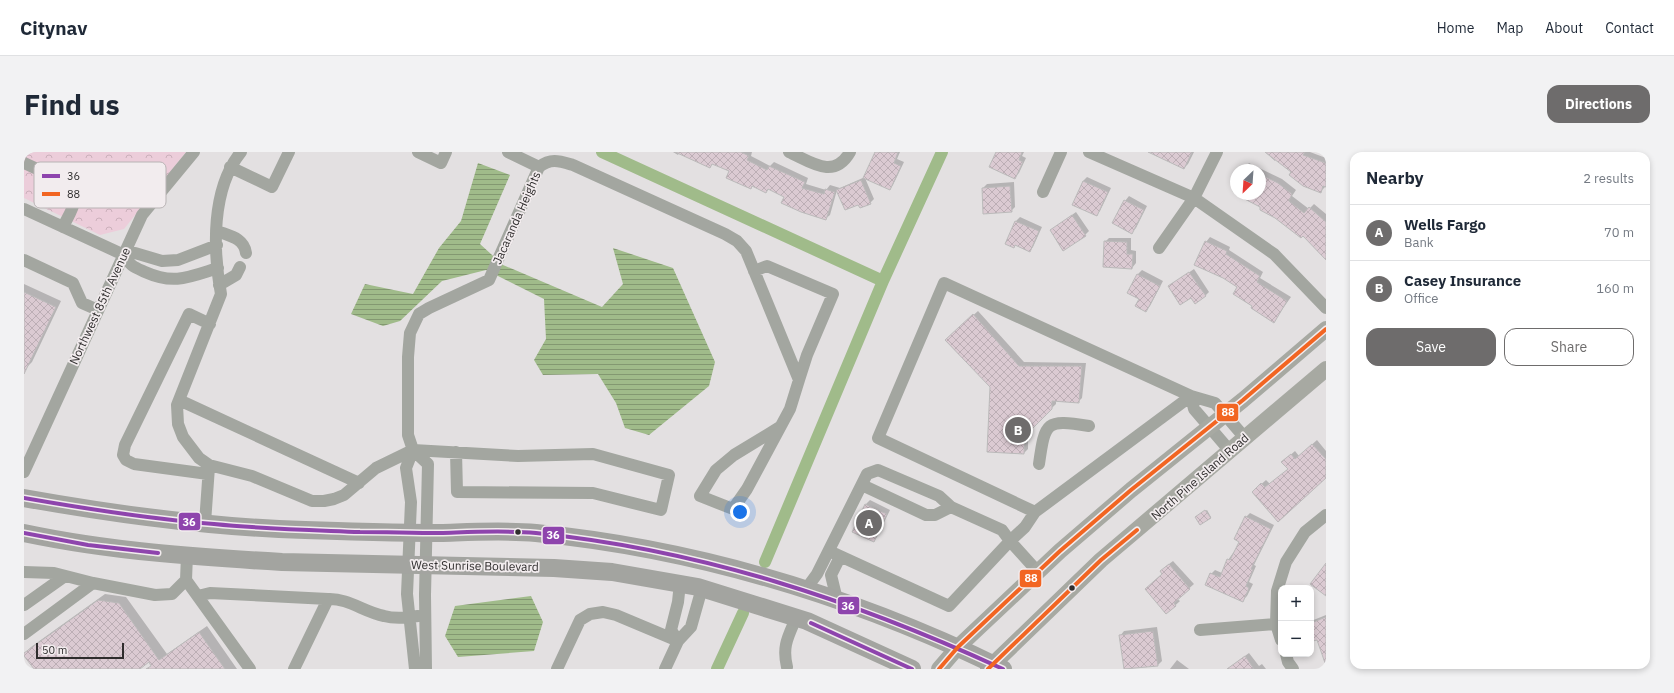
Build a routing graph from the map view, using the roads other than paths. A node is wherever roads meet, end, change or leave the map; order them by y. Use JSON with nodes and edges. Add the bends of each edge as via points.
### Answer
{"nodes":[{"id":1,"x":194,"y":152,"type":"edge"},
{"id":2,"x":241,"y":152,"type":"edge"},
{"id":3,"x":289,"y":152,"type":"edge"},
{"id":4,"x":418,"y":152,"type":"edge"},
{"id":5,"x":446,"y":152,"type":"edge"},
{"id":6,"x":508,"y":152,"type":"edge"},
{"id":7,"x":789,"y":152,"type":"edge"},
{"id":8,"x":850,"y":152,"type":"edge"},
{"id":9,"x":1061,"y":152,"type":"edge"},
{"id":10,"x":1088,"y":152,"type":"edge"},
{"id":11,"x":1217,"y":152,"type":"edge"},
{"id":12,"x":24,"y":163,"type":"edge"},
{"id":13,"x":230,"y":167,"type":"junction"},
{"id":14,"x":539,"y":167,"type":"junction"},
{"id":15,"x":34,"y":168,"type":"edge"},
{"id":16,"x":166,"y":186,"type":"edge"},
{"id":17,"x":1043,"y":192,"type":"dead end"},
{"id":18,"x":1194,"y":198,"type":"junction"},
{"id":19,"x":71,"y":208,"type":"edge"},
{"id":20,"x":148,"y":208,"type":"edge"},
{"id":21,"x":24,"y":209,"type":"edge"},
{"id":22,"x":63,"y":227,"type":"junction"},
{"id":23,"x":217,"y":231,"type":"junction"},
{"id":24,"x":217,"y":245,"type":"junction"},
{"id":25,"x":1158,"y":248,"type":"dead end"},
{"id":26,"x":246,"y":253,"type":"dead end"},
{"id":27,"x":124,"y":255,"type":"junction"},
{"id":28,"x":24,"y":260,"type":"edge"},
{"id":29,"x":240,"y":267,"type":"dead end"},
{"id":30,"x":218,"y":268,"type":"junction"},
{"id":31,"x":754,"y":271,"type":"junction"},
{"id":32,"x":219,"y":284,"type":"junction"},
{"id":33,"x":1326,"y":308,"type":"edge"},
{"id":34,"x":98,"y":310,"type":"junction"},
{"id":35,"x":210,"y":324,"type":"junction"},
{"id":36,"x":1326,"y":329,"type":"edge"},
{"id":37,"x":1326,"y":368,"type":"edge"},
{"id":38,"x":799,"y":380,"type":"junction"},
{"id":39,"x":1191,"y":396,"type":"junction"},
{"id":40,"x":179,"y":400,"type":"junction"},
{"id":41,"x":1225,"y":414,"type":"junction"},
{"id":42,"x":1089,"y":426,"type":"dead end"},
{"id":43,"x":780,"y":427,"type":"junction"},
{"id":44,"x":1209,"y":428,"type":"junction"},
{"id":45,"x":1245,"y":438,"type":"junction"},
{"id":46,"x":413,"y":450,"type":"junction"},
{"id":47,"x":1230,"y":451,"type":"junction"},
{"id":48,"x":456,"y":452,"type":"junction"},
{"id":49,"x":1039,"y":464,"type":"dead end"},
{"id":50,"x":209,"y":470,"type":"junction"},
{"id":51,"x":24,"y":472,"type":"edge"},
{"id":52,"x":358,"y":483,"type":"junction"},
{"id":53,"x":862,"y":485,"type":"junction"},
{"id":54,"x":24,"y":498,"type":"edge"},
{"id":55,"x":951,"y":507,"type":"junction"},
{"id":56,"x":1035,"y":512,"type":"junction"},
{"id":57,"x":1326,"y":515,"type":"edge"},
{"id":58,"x":205,"y":523,"type":"junction"},
{"id":59,"x":24,"y":533,"type":"edge"},
{"id":60,"x":409,"y":533,"type":"junction"},
{"id":61,"x":427,"y":533,"type":"junction"},
{"id":62,"x":1010,"y":541,"type":"junction"},
{"id":63,"x":834,"y":554,"type":"junction"},
{"id":64,"x":187,"y":556,"type":"junction"},
{"id":65,"x":408,"y":564,"type":"junction"},
{"id":66,"x":426,"y":564,"type":"junction"},
{"id":67,"x":24,"y":572,"type":"edge"},
{"id":68,"x":1038,"y":572,"type":"junction"},
{"id":69,"x":65,"y":576,"type":"junction"},
{"id":70,"x":186,"y":580,"type":"junction"},
{"id":71,"x":93,"y":583,"type":"junction"},
{"id":72,"x":680,"y":584,"type":"junction"},
{"id":73,"x":799,"y":587,"type":"junction"},
{"id":74,"x":707,"y":590,"type":"junction"},
{"id":75,"x":198,"y":596,"type":"junction"},
{"id":76,"x":328,"y":599,"type":"junction"},
{"id":77,"x":837,"y":600,"type":"junction"},
{"id":78,"x":24,"y":605,"type":"edge"},
{"id":79,"x":426,"y":616,"type":"junction"},
{"id":80,"x":790,"y":616,"type":"junction"},
{"id":81,"x":409,"y":617,"type":"junction"},
{"id":82,"x":1276,"y":624,"type":"junction"},
{"id":83,"x":1200,"y":630,"type":"dead end"},
{"id":84,"x":1278,"y":630,"type":"edge"},
{"id":85,"x":24,"y":634,"type":"edge"},
{"id":86,"x":678,"y":641,"type":"junction"},
{"id":87,"x":958,"y":648,"type":"junction"},
{"id":88,"x":1287,"y":657,"type":"edge"},
{"id":89,"x":994,"y":667,"type":"edge"},
{"id":90,"x":787,"y":668,"type":"edge"},
{"id":91,"x":250,"y":669,"type":"edge"},
{"id":92,"x":294,"y":669,"type":"edge"},
{"id":93,"x":415,"y":669,"type":"edge"},
{"id":94,"x":426,"y":669,"type":"edge"},
{"id":95,"x":557,"y":669,"type":"edge"},
{"id":96,"x":665,"y":669,"type":"edge"},
{"id":97,"x":912,"y":669,"type":"edge"},
{"id":98,"x":939,"y":669,"type":"edge"},
{"id":99,"x":1293,"y":669,"type":"edge"}],
"edges":[{"from":1,"to":16,"type":"street","name":"Northwest 85th Avenue"},
{"from":2,"to":13,"type":"street"},
{"from":3,"to":13,"type":"street","via":[[272,187]]},
{"from":4,"to":5,"type":"street","via":[[441,163]]},
{"from":6,"to":14,"type":"street"},
{"from":7,"to":8,"type":"street","via":[[823,167],[834,167],[844,162]]},
{"from":9,"to":17,"type":"street"},
{"from":10,"to":18,"type":"street"},
{"from":11,"to":18,"type":"street"},
{"from":12,"to":15,"type":"street"},
{"from":13,"to":23,"type":"street","via":[[219,202]]},
{"from":14,"to":31,"type":"street","name":"Jacaranda Heights","via":[[547,161],[573,165],[724,234],[737,241],[746,251]]},
{"from":14,"to":46,"type":"street","name":"Jacaranda Heights","via":[[489,280],[419,314],[410,333],[408,435]]},
{"from":18,"to":25,"type":"street"},
{"from":18,"to":33,"type":"street","via":[[1274,254]]},
{"from":19,"to":22,"type":"street"},
{"from":20,"to":27,"type":"street","name":"Northwest 85th Avenue"},
{"from":21,"to":22,"type":"street"},
{"from":22,"to":27,"type":"street"},
{"from":23,"to":24,"type":"street"},
{"from":23,"to":26,"type":"street","via":[[241,241]]},
{"from":24,"to":27,"type":"street","via":[[178,260],[162,261],[135,253]]},
{"from":24,"to":30,"type":"street"},
{"from":27,"to":30,"type":"street","via":[[130,265],[168,280],[186,278]]},
{"from":27,"to":34,"type":"street","name":"Northwest 85th Avenue"},
{"from":28,"to":34,"type":"street","via":[[74,283],[82,303]]},
{"from":29,"to":32,"type":"street","via":[[236,275]]},
{"from":30,"to":32,"type":"street"},
{"from":31,"to":38,"type":"street","name":"Jacaranda Heights"},
{"from":31,"to":38,"type":"street","via":[[767,266],[833,294]]},
{"from":32,"to":35,"type":"street","via":[[221,294]]},
{"from":34,"to":51,"type":"street","name":"Northwest 85th Avenue"},
{"from":35,"to":40,"type":"street"},
{"from":35,"to":50,"type":"street","via":[[190,314],[125,445],[123,455],[134,464]]},
{"from":36,"to":41,"type":"main road"},
{"from":37,"to":45,"type":"main road","name":"North Pine Island Road"},
{"from":38,"to":43,"type":"street","via":[[790,409]]},
{"from":39,"to":41,"type":"street","via":[[1215,403]]},
{"from":39,"to":44,"type":"street","via":[[1194,409]]},
{"from":39,"to":56,"type":"street"},
{"from":39,"to":56,"type":"street","via":[[944,282],[878,438]]},
{"from":40,"to":50,"type":"street","via":[[178,424],[183,437]]},
{"from":40,"to":52,"type":"street"},
{"from":41,"to":44,"type":"main road"},
{"from":41,"to":45,"type":"street"},
{"from":42,"to":49,"type":"street","via":[[1063,422],[1053,424],[1043,437]]},
{"from":43,"to":43,"type":"street","via":[[747,489],[733,509],[700,496],[716,470],[734,455]]},
{"from":44,"to":47,"type":"street"},
{"from":44,"to":68,"type":"main road","via":[[1130,490]]},
{"from":45,"to":47,"type":"main road","name":"North Pine Island Road"},
{"from":46,"to":48,"type":"street"},
{"from":46,"to":52,"type":"street","via":[[376,468]]},
{"from":46,"to":60,"type":"street","via":[[406,468],[411,502]]},
{"from":46,"to":61,"type":"street","via":[[428,464]]},
{"from":47,"to":89,"type":"main road","name":"North Pine Island Road","via":[[1101,560]]},
{"from":48,"to":48,"type":"street","via":[[518,456],[593,454],[669,475],[661,510],[593,493],[457,492]]},
{"from":50,"to":52,"type":"street","via":[[252,476],[312,501],[334,499],[344,495]]},
{"from":50,"to":58,"type":"street"},
{"from":53,"to":55,"type":"street","via":[[926,515],[935,516]]},
{"from":53,"to":55,"type":"street","via":[[867,474],[878,470],[939,496]]},
{"from":53,"to":63,"type":"street"},
{"from":54,"to":58,"type":"highway","via":[[104,512]]},
{"from":55,"to":62,"type":"street","via":[[1002,530]]},
{"from":56,"to":62,"type":"street","via":[[1025,528]]},
{"from":57,"to":82,"type":"street","via":[[1305,532],[1286,562],[1277,591]]},
{"from":58,"to":60,"type":"highway","via":[[278,529]]},
{"from":59,"to":64,"type":"highway","name":"West Sunrise Boulevard","via":[[88,545]]},
{"from":60,"to":61,"type":"highway"},
{"from":60,"to":65,"type":"street"},
{"from":61,"to":66,"type":"street"},
{"from":61,"to":73,"type":"highway","via":[[534,533],[624,546],[733,568]]},
{"from":62,"to":63,"type":"street","via":[[949,606]]},
{"from":62,"to":68,"type":"street"},
{"from":63,"to":73,"type":"street","via":[[818,574]]},
{"from":63,"to":77,"type":"street","via":[[831,575]]},
{"from":64,"to":65,"type":"highway","name":"West Sunrise Boulevard","via":[[282,562]]},
{"from":64,"to":70,"type":"street"},
{"from":65,"to":66,"type":"highway","name":"West Sunrise Boulevard"},
{"from":65,"to":81,"type":"street"},
{"from":66,"to":72,"type":"highway","name":"West Sunrise Boulevard","via":[[612,572]]},
{"from":66,"to":79,"type":"street"},
{"from":67,"to":69,"type":"street"},
{"from":68,"to":87,"type":"main road"},
{"from":69,"to":71,"type":"street"},
{"from":69,"to":78,"type":"street"},
{"from":70,"to":71,"type":"street","via":[[172,594],[156,596]]},
{"from":70,"to":75,"type":"street"},
{"from":71,"to":85,"type":"street"},
{"from":72,"to":74,"type":"highway","name":"West Sunrise Boulevard"},
{"from":72,"to":86,"type":"street","via":[[671,630]]},
{"from":73,"to":77,"type":"highway"},
{"from":74,"to":80,"type":"highway","name":"West Sunrise Boulevard"},
{"from":74,"to":86,"type":"street","via":[[691,627]]},
{"from":75,"to":76,"type":"street","via":[[210,593]]},
{"from":75,"to":91,"type":"street"},
{"from":76,"to":81,"type":"street","via":[[338,599],[383,616]]},
{"from":76,"to":92,"type":"street"},
{"from":77,"to":87,"type":"highway"},
{"from":79,"to":81,"type":"street"},
{"from":79,"to":94,"type":"street"},
{"from":80,"to":90,"type":"street","via":[[784,655]]},
{"from":80,"to":97,"type":"highway","name":"West Sunrise Boulevard","via":[[807,621]]},
{"from":81,"to":93,"type":"street"},
{"from":82,"to":83,"type":"street"},
{"from":82,"to":84,"type":"street"},
{"from":86,"to":95,"type":"street","via":[[616,615],[603,612],[590,614],[580,620]]},
{"from":86,"to":96,"type":"street"},
{"from":87,"to":89,"type":"highway"},
{"from":87,"to":98,"type":"main road"},
{"from":88,"to":99,"type":"street"}]}
